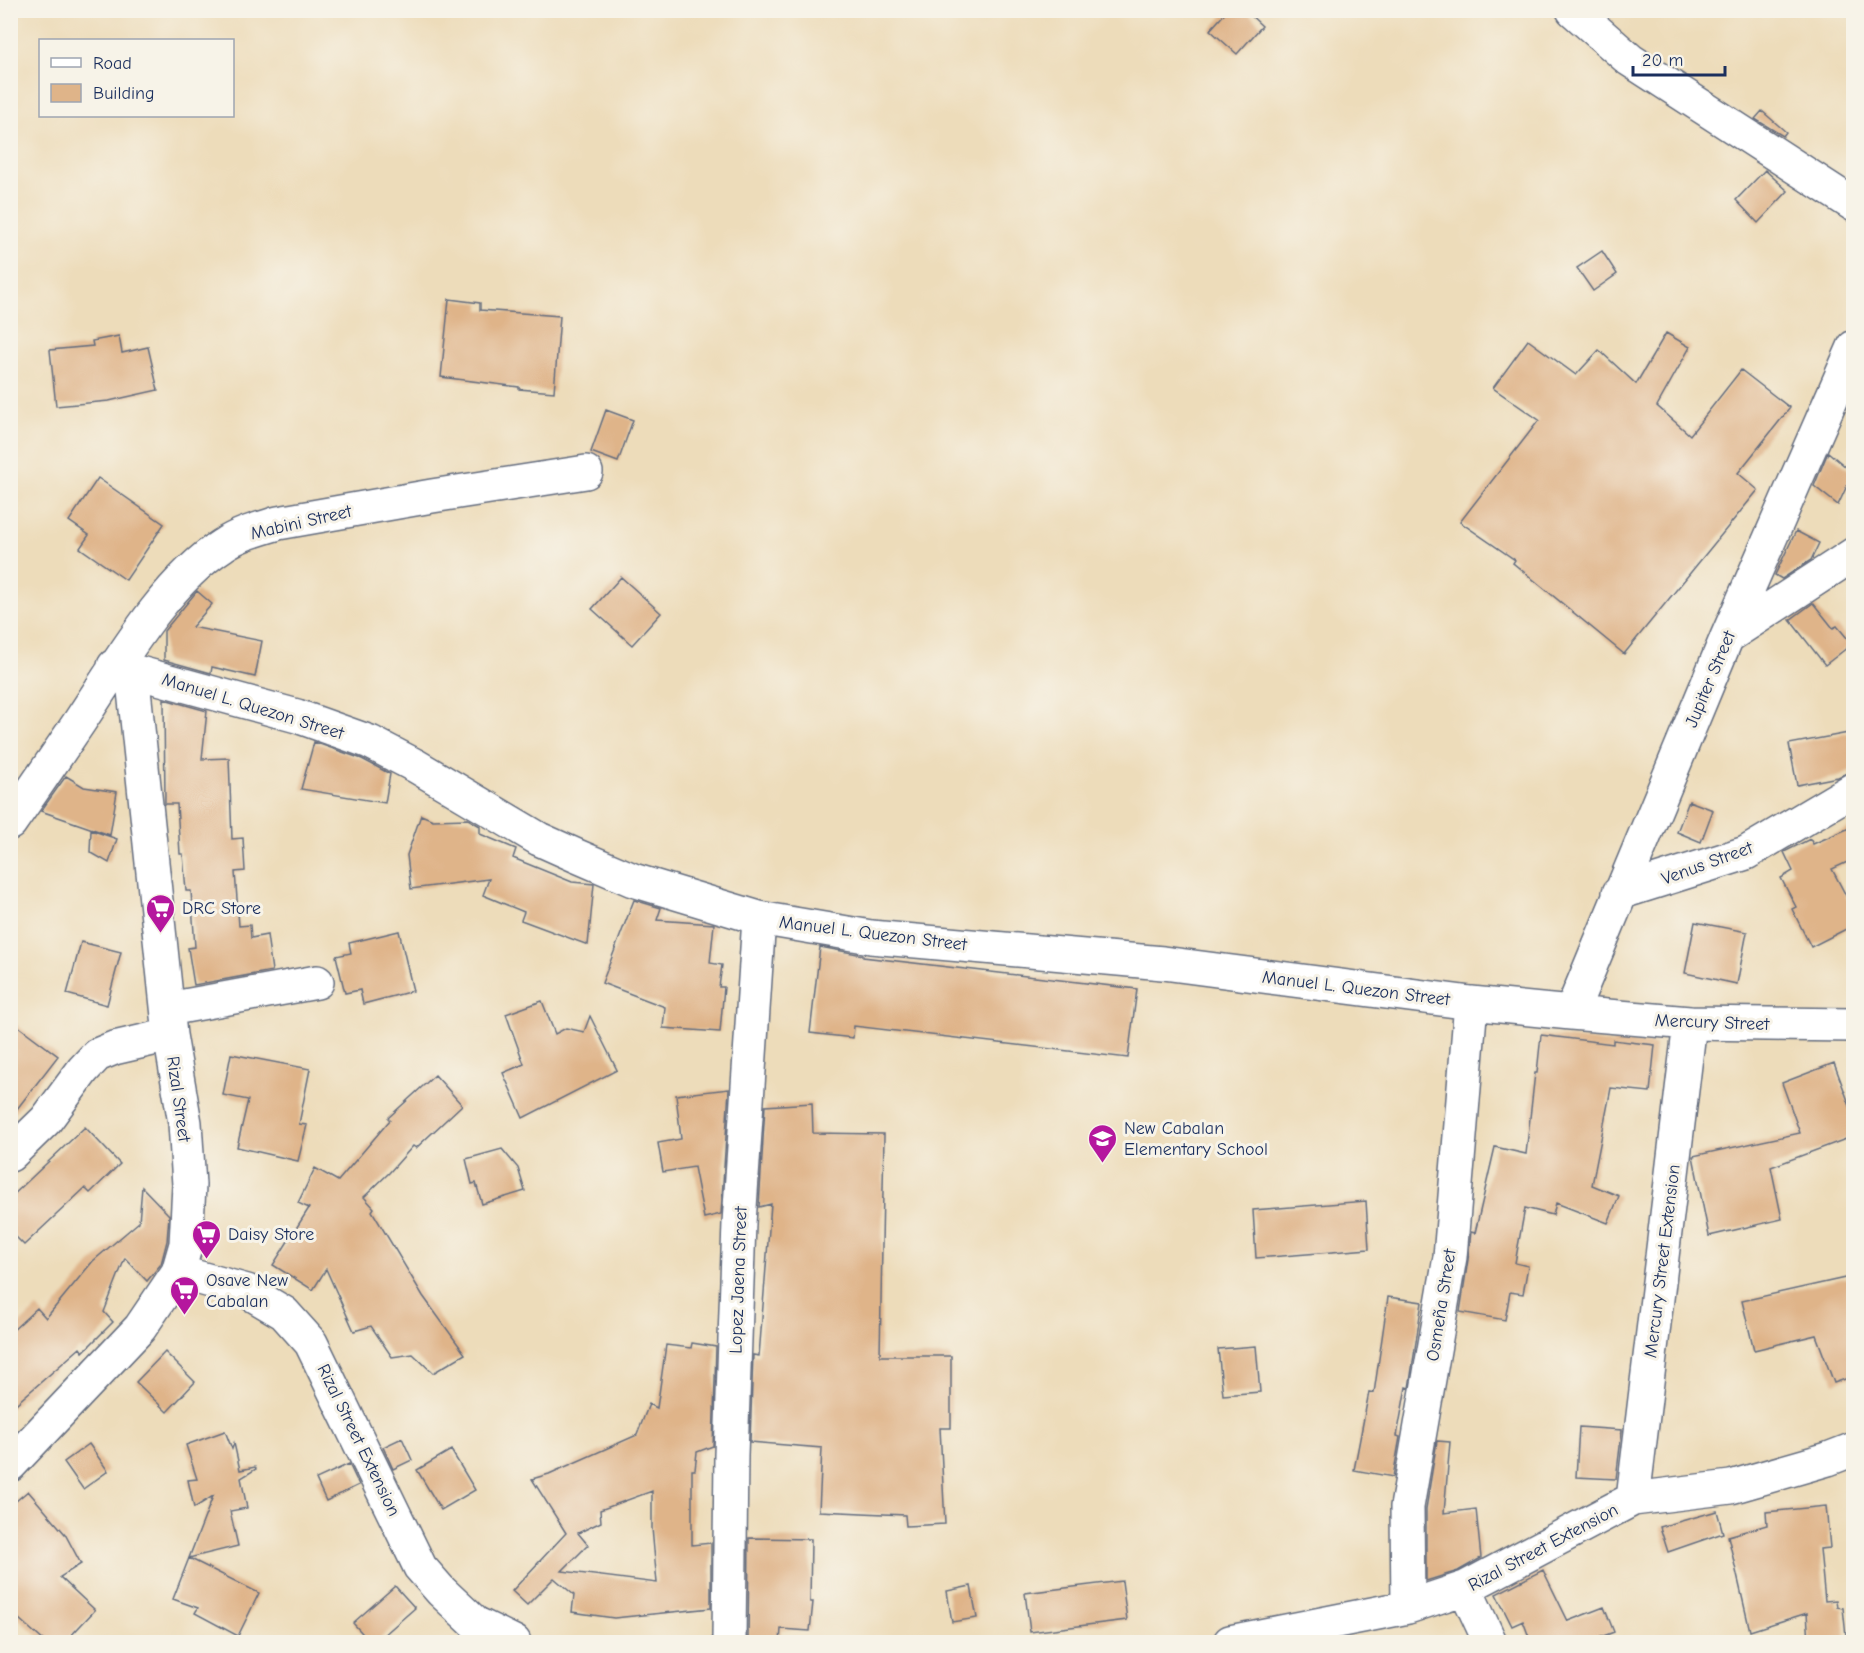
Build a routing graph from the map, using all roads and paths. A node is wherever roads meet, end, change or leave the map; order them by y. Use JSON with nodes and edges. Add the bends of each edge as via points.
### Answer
{"nodes":[{"id":1,"x":1573,"y":10,"type":"edge"},
{"id":2,"x":1854,"y":205,"type":"edge"},
{"id":3,"x":1854,"y":347,"type":"edge"},
{"id":4,"x":586,"y":472,"type":"dead end"},
{"id":5,"x":1854,"y":554,"type":"edge"},
{"id":6,"x":1727,"y":637,"type":"junction"},
{"id":7,"x":123,"y":669,"type":"junction"},
{"id":8,"x":1854,"y":789,"type":"edge"},
{"id":9,"x":10,"y":823,"type":"edge"},
{"id":10,"x":1619,"y":893,"type":"junction"},
{"id":11,"x":759,"y":918,"type":"junction"},
{"id":12,"x":317,"y":982,"type":"dead end"},
{"id":13,"x":1471,"y":1003,"type":"junction"},
{"id":14,"x":1571,"y":1013,"type":"junction"},
{"id":15,"x":169,"y":1022,"type":"junction"},
{"id":16,"x":1690,"y":1023,"type":"junction"},
{"id":17,"x":1854,"y":1025,"type":"edge"},
{"id":18,"x":10,"y":1155,"type":"edge"},
{"id":19,"x":178,"y":1272,"type":"junction"},
{"id":20,"x":1854,"y":1449,"type":"edge"},
{"id":21,"x":10,"y":1465,"type":"edge"},
{"id":22,"x":1633,"y":1499,"type":"junction"},
{"id":23,"x":1465,"y":1588,"type":"junction"},
{"id":24,"x":1408,"y":1606,"type":"junction"},
{"id":25,"x":514,"y":1642,"type":"edge"},
{"id":26,"x":729,"y":1642,"type":"edge"},
{"id":27,"x":1230,"y":1642,"type":"edge"},
{"id":28,"x":1491,"y":1642,"type":"edge"}],
"edges":[{"from":1,"to":2,"type":"street","via":[[1630,60]]},
{"from":3,"to":6,"type":"street","name":"Jupiter Street"},
{"from":4,"to":7,"type":"street","name":"Mabini Street","via":[[254,530],[224,544],[194,567],[163,603]]},
{"from":5,"to":6,"type":"street"},
{"from":6,"to":10,"type":"street","name":"Jupiter Street"},
{"from":7,"to":9,"type":"street","name":"Mabini Street","via":[[81,719]]},
{"from":7,"to":11,"type":"street","name":"Manuel L. Quezon Street","via":[[297,716],[370,742],[577,856],[633,880]]},
{"from":7,"to":15,"type":"street","name":"Rizal Street"},
{"from":8,"to":10,"type":"street","name":"Venus Street","via":[[1746,853]]},
{"from":10,"to":14,"type":"street","name":"Jupiter Street"},
{"from":11,"to":13,"type":"street","name":"Manuel L. Quezon Street","via":[[871,937],[1162,963]]},
{"from":11,"to":26,"type":"street","name":"Lopez Jaena Street","via":[[739,1223]]},
{"from":12,"to":15,"type":"street"},
{"from":13,"to":14,"type":"street","name":"Manuel L. Quezon Street"},
{"from":13,"to":24,"type":"street","name":"Osmeña Street","via":[[1450,1257],[1407,1508]]},
{"from":14,"to":16,"type":"street","name":"Mercury Street"},
{"from":15,"to":18,"type":"street","via":[[97,1055],[46,1120]]},
{"from":15,"to":19,"type":"street","name":"Rizal Street","via":[[185,1122],[189,1185],[186,1244]]},
{"from":16,"to":17,"type":"street","name":"Mercury Street"},
{"from":16,"to":22,"type":"street","name":"Mercury Street Extension"},
{"from":19,"to":21,"type":"street","name":"Rizal Street","via":[[140,1328]]},
{"from":19,"to":25,"type":"street","name":"Rizal Street Extension","via":[[247,1291],[284,1313],[311,1343],[420,1567],[475,1623]]},
{"from":20,"to":22,"type":"street","name":"Rizal Street Extension","via":[[1731,1487]]},
{"from":22,"to":23,"type":"street","name":"Rizal Street Extension"},
{"from":23,"to":24,"type":"street","name":"Rizal Street Extension"},
{"from":23,"to":28,"type":"street"},
{"from":24,"to":27,"type":"street","name":"Rizal Street Extension"}]}
